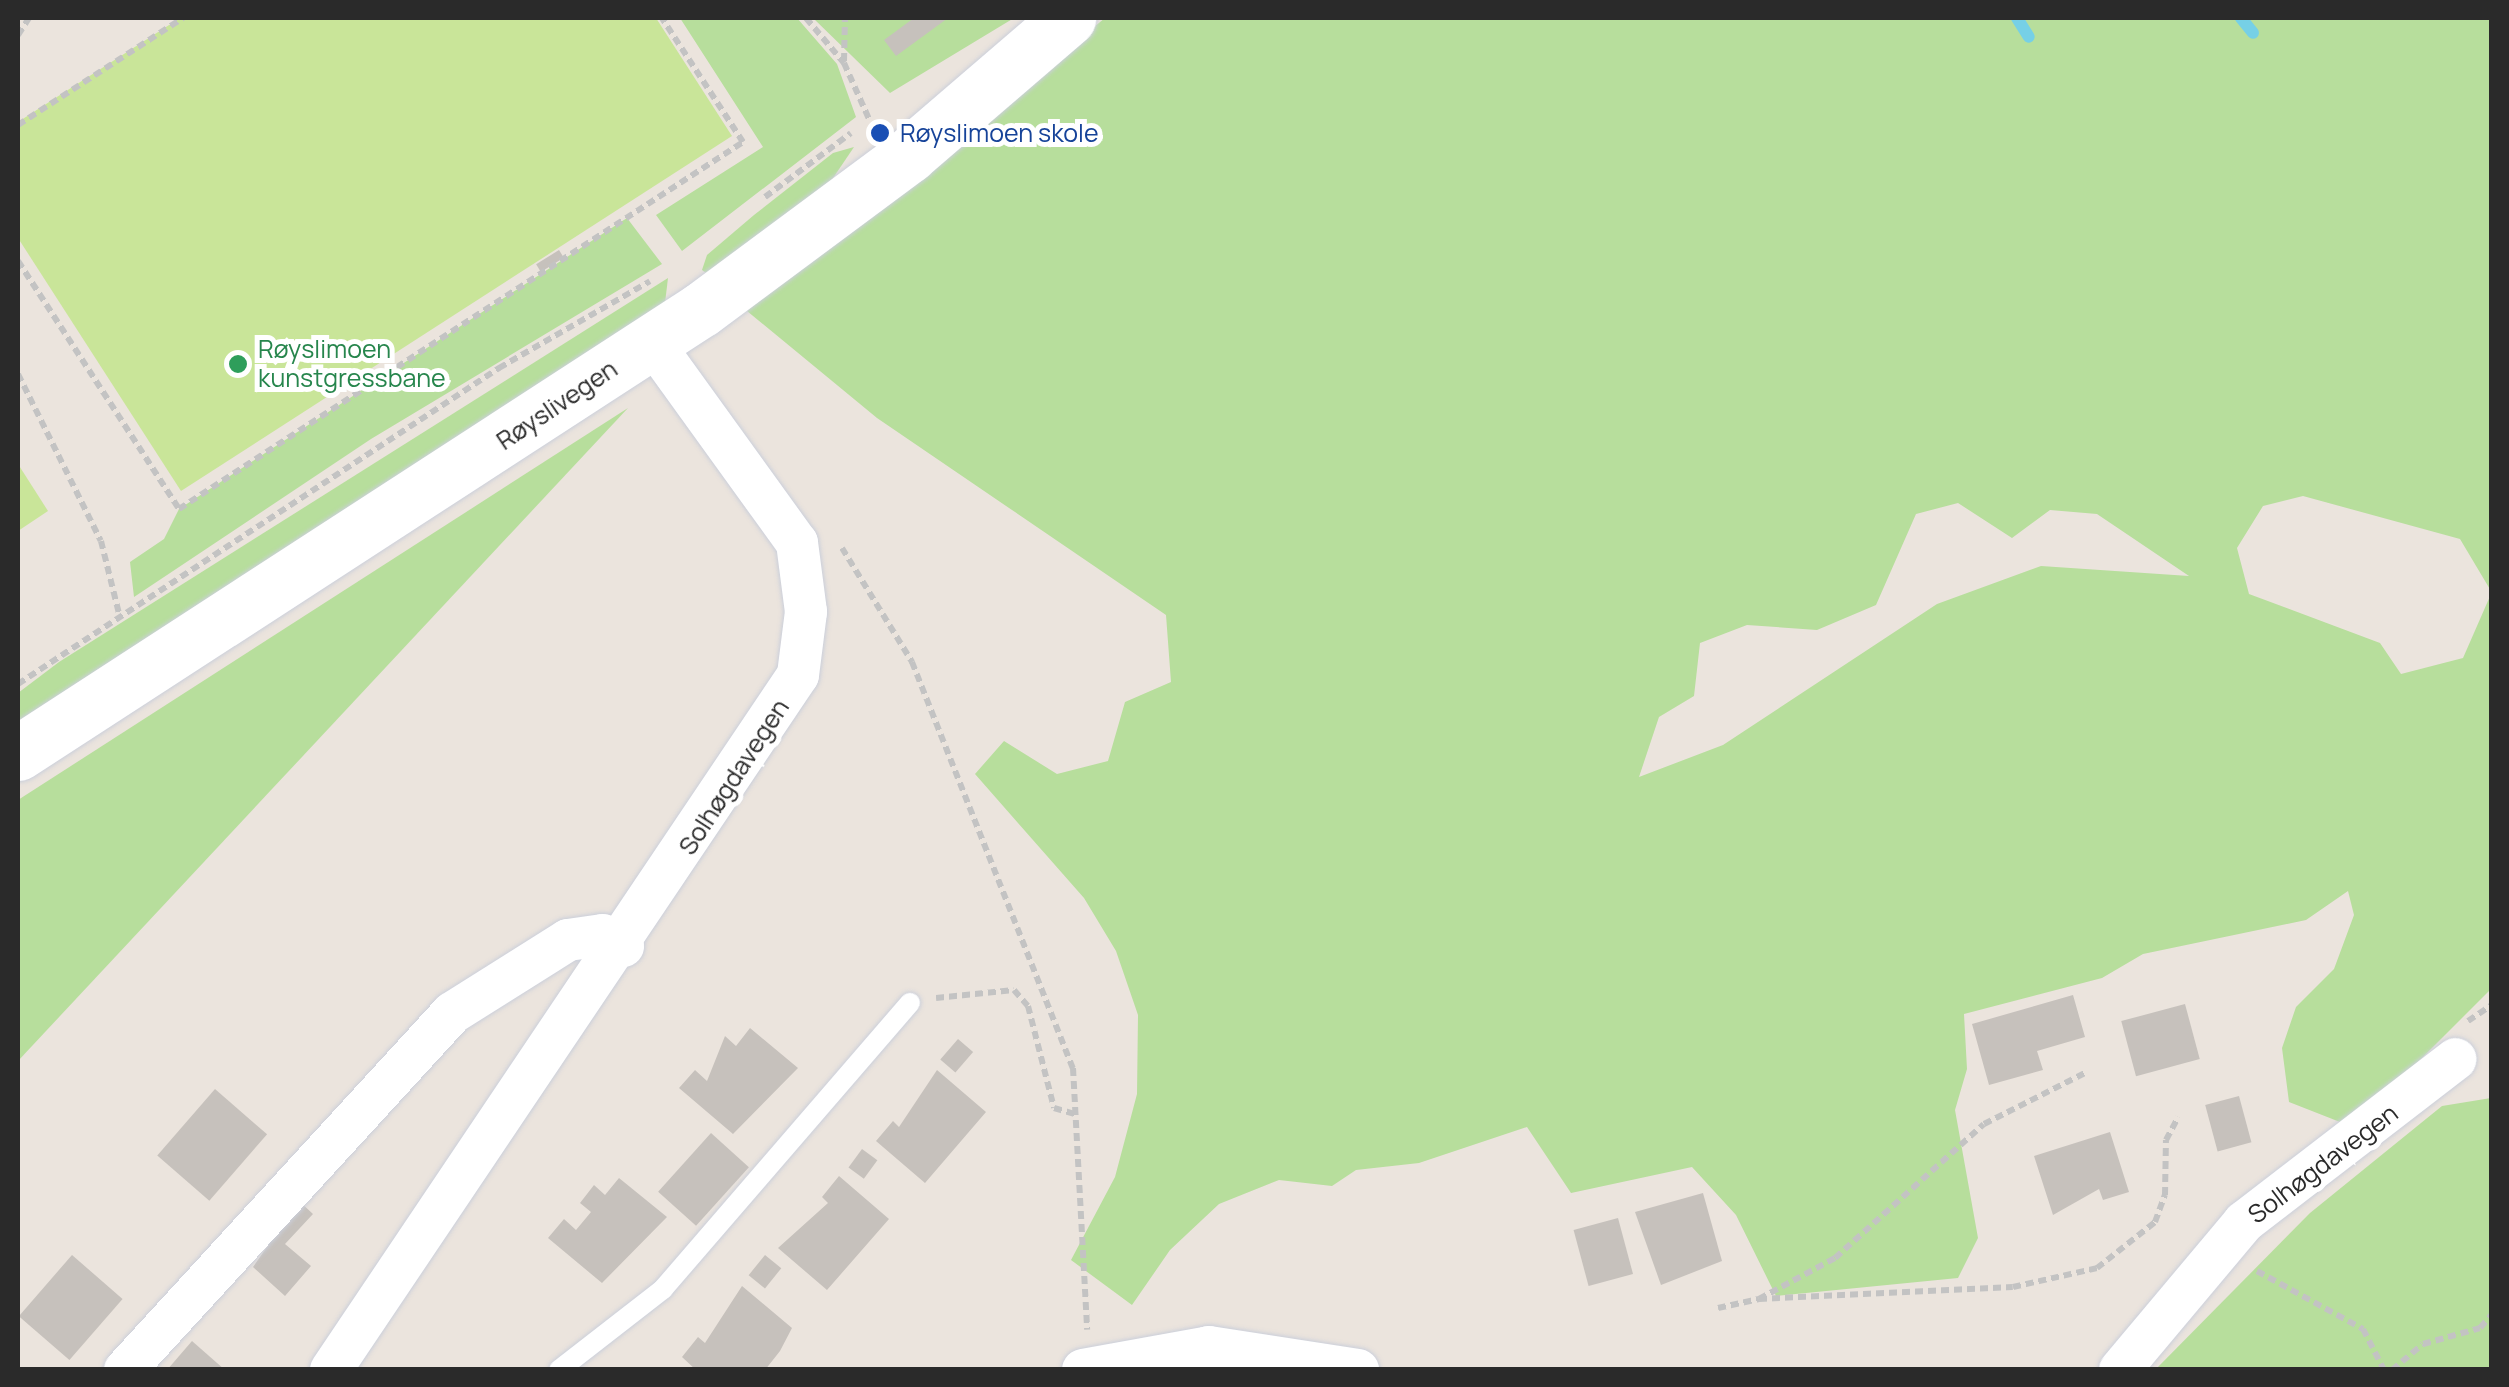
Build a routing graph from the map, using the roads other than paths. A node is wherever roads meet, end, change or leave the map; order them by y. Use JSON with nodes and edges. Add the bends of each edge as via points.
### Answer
{"nodes":[{"id":1,"x":1068,"y":18,"type":"edge"},
{"id":2,"x":652,"y":342,"type":"junction"},
{"id":3,"x":18,"y":754,"type":"edge"},
{"id":4,"x":623,"y":946,"type":"junction"},
{"id":5,"x":910,"y":1004,"type":"road end"},
{"id":6,"x":2456,"y":1058,"type":"dead end"},
{"id":7,"x":1281,"y":1362,"type":"edge"},
{"id":8,"x":1086,"y":1368,"type":"edge"},
{"id":9,"x":125,"y":1370,"type":"edge"},
{"id":10,"x":331,"y":1370,"type":"edge"},
{"id":11,"x":559,"y":1370,"type":"edge"},
{"id":12,"x":1358,"y":1370,"type":"edge"},
{"id":13,"x":2120,"y":1370,"type":"edge"}],
"edges":[{"from":1,"to":2,"type":"street","name":"Røyslivegen","via":[[909,155]]},
{"from":2,"to":3,"type":"street","name":"Røyslivegen"},
{"from":2,"to":4,"type":"street","name":"Solhøgdavegen","via":[[797,543],[806,612],[798,675],[779,714]]},
{"from":4,"to":9,"type":"street","via":[[603,935],[568,940],[452,1013]]},
{"from":4,"to":10,"type":"street","name":"Solhøgdavegen"},
{"from":5,"to":11,"type":"lane","via":[[664,1289]]},
{"from":6,"to":13,"type":"street","name":"Solhøgdavegen","via":[[2244,1222]]},
{"from":7,"to":8,"type":"street","via":[[1208,1348]]},
{"from":7,"to":12,"type":"street"}]}
